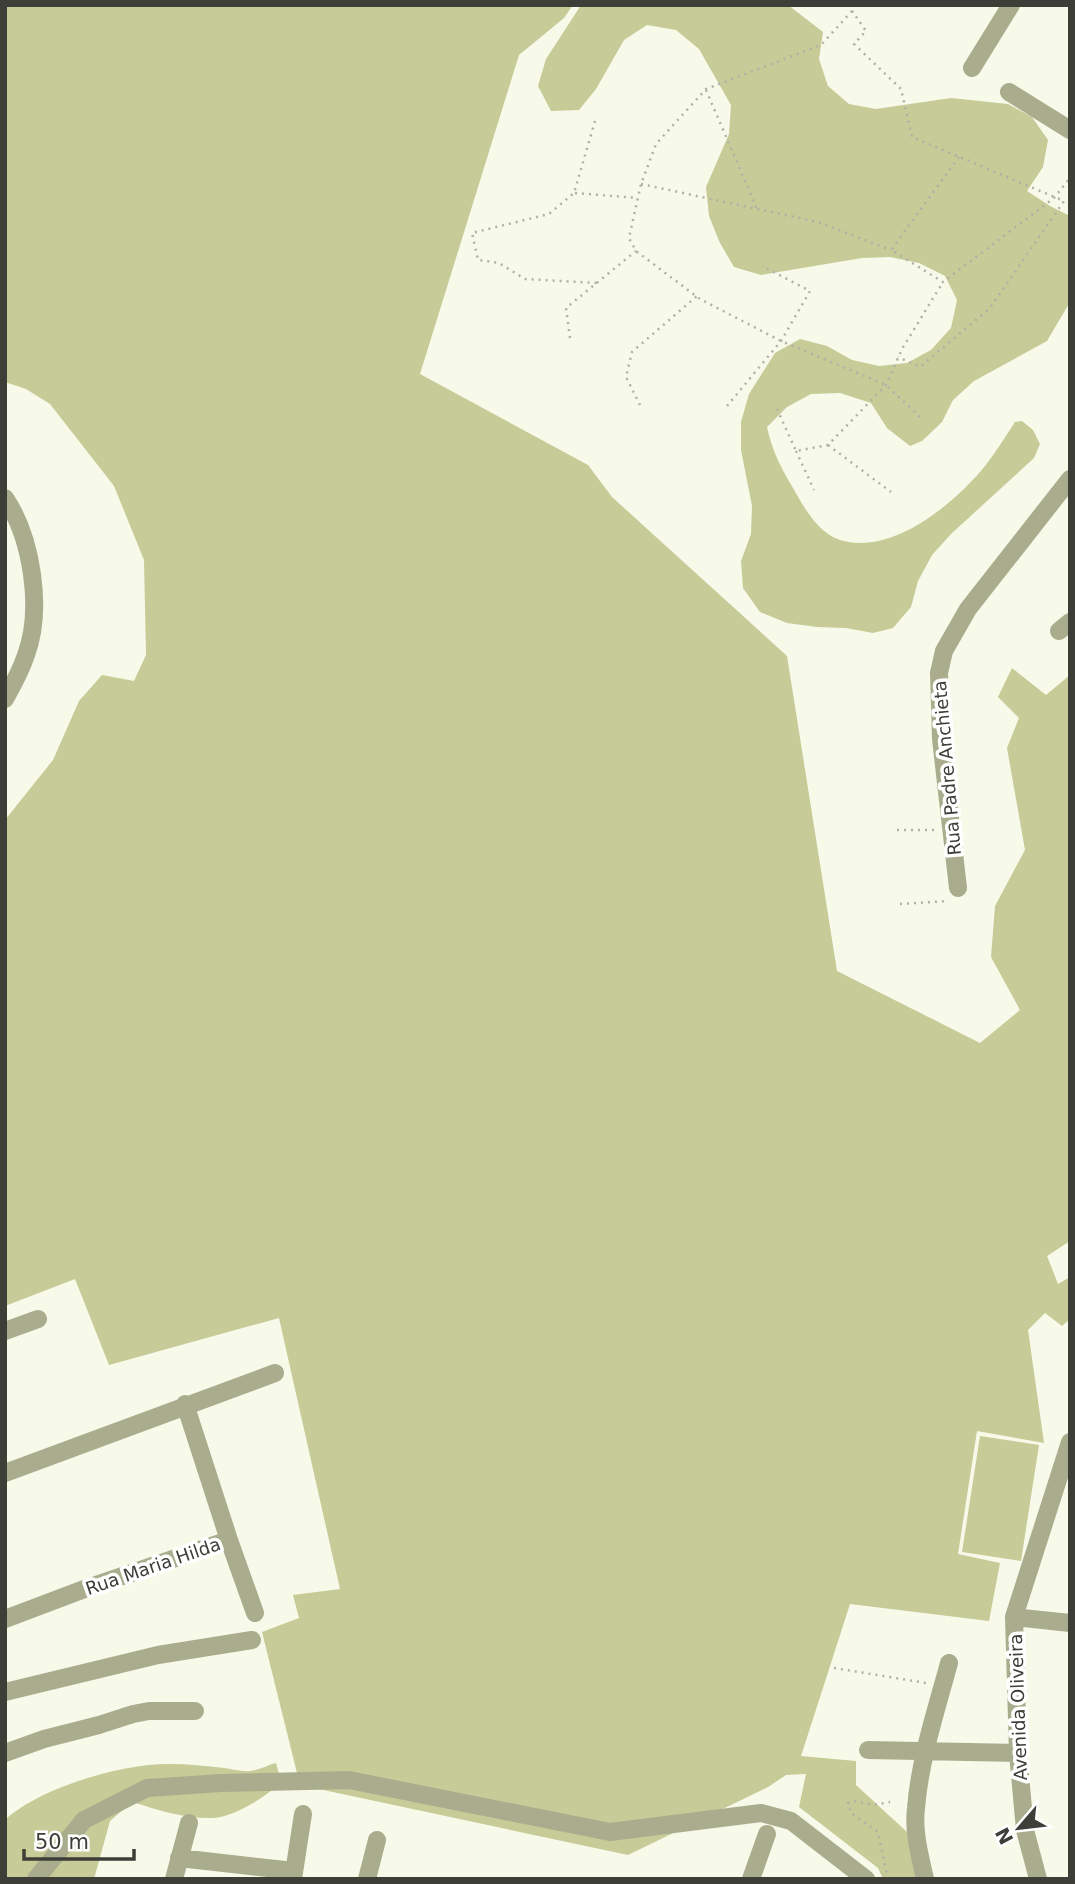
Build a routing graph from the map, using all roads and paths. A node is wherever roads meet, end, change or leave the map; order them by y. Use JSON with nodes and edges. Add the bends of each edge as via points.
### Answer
{"nodes":[{"id":1,"x":848,"y":5,"type":"edge"},
{"id":2,"x":1011,"y":5,"type":"edge"},
{"id":3,"x":852,"y":11,"type":"junction"},
{"id":4,"x":972,"y":68,"type":"dead end"},
{"id":5,"x":706,"y":89,"type":"junction"},
{"id":6,"x":1009,"y":92,"type":"dead end"},
{"id":7,"x":595,"y":121,"type":"dead end"},
{"id":8,"x":1070,"y":130,"type":"edge"},
{"id":9,"x":959,"y":157,"type":"junction"},
{"id":10,"x":1070,"y":178,"type":"edge"},
{"id":11,"x":641,"y":184,"type":"junction"},
{"id":12,"x":575,"y":193,"type":"junction"},
{"id":13,"x":638,"y":198,"type":"junction"},
{"id":14,"x":1054,"y":198,"type":"junction"},
{"id":15,"x":757,"y":209,"type":"junction"},
{"id":16,"x":891,"y":250,"type":"junction"},
{"id":17,"x":636,"y":251,"type":"junction"},
{"id":18,"x":762,"y":266,"type":"dead end"},
{"id":19,"x":943,"y":282,"type":"junction"},
{"id":20,"x":597,"y":283,"type":"junction"},
{"id":21,"x":697,"y":296,"type":"junction"},
{"id":22,"x":570,"y":338,"type":"dead end"},
{"id":23,"x":781,"y":341,"type":"junction"},
{"id":24,"x":898,"y":357,"type":"junction"},
{"id":25,"x":886,"y":385,"type":"junction"},
{"id":26,"x":640,"y":405,"type":"dead end"},
{"id":27,"x":727,"y":406,"type":"dead end"},
{"id":28,"x":777,"y":409,"type":"dead end"},
{"id":29,"x":920,"y":417,"type":"dead end"},
{"id":30,"x":828,"y":444,"type":"junction"},
{"id":31,"x":796,"y":451,"type":"junction"},
{"id":32,"x":1070,"y":479,"type":"edge"},
{"id":33,"x":814,"y":490,"type":"dead end"},
{"id":34,"x":891,"y":492,"type":"dead end"},
{"id":35,"x":5,"y":498,"type":"edge"},
{"id":36,"x":5,"y":699,"type":"edge"},
{"id":37,"x":897,"y":830,"type":"dead end"},
{"id":38,"x":952,"y":830,"type":"junction"},
{"id":39,"x":958,"y":888,"type":"joint"},
{"id":40,"x":900,"y":904,"type":"dead end"},
{"id":41,"x":38,"y":1319,"type":"dead end"},
{"id":42,"x":5,"y":1331,"type":"edge"},
{"id":43,"x":275,"y":1373,"type":"dead end"},
{"id":44,"x":185,"y":1404,"type":"junction"},
{"id":45,"x":1070,"y":1442,"type":"edge"},
{"id":46,"x":5,"y":1473,"type":"edge"},
{"id":47,"x":229,"y":1540,"type":"junction"},
{"id":48,"x":255,"y":1613,"type":"dead end"},
{"id":49,"x":1014,"y":1617,"type":"junction"},
{"id":50,"x":5,"y":1619,"type":"edge"},
{"id":51,"x":1070,"y":1623,"type":"edge"},
{"id":52,"x":252,"y":1640,"type":"dead end"},
{"id":53,"x":949,"y":1663,"type":"dead end"},
{"id":54,"x":834,"y":1668,"type":"dead end"},
{"id":55,"x":943,"y":1686,"type":"junction"},
{"id":56,"x":5,"y":1692,"type":"edge"},
{"id":57,"x":195,"y":1711,"type":"dead end"},
{"id":58,"x":868,"y":1750,"type":"dead end"},
{"id":59,"x":926,"y":1750,"type":"junction"},
{"id":60,"x":5,"y":1753,"type":"edge"},
{"id":61,"x":1018,"y":1753,"type":"junction"},
{"id":62,"x":890,"y":1802,"type":"dead end"},
{"id":63,"x":303,"y":1814,"type":"dead end"},
{"id":64,"x":188,"y":1823,"type":"dead end"},
{"id":65,"x":767,"y":1834,"type":"dead end"},
{"id":66,"x":377,"y":1840,"type":"dead end"},
{"id":67,"x":179,"y":1858,"type":"junction"},
{"id":68,"x":294,"y":1875,"type":"edge"},
{"id":69,"x":34,"y":1877,"type":"edge"},
{"id":70,"x":174,"y":1879,"type":"edge"},
{"id":71,"x":367,"y":1879,"type":"edge"},
{"id":72,"x":751,"y":1879,"type":"edge"},
{"id":73,"x":838,"y":1879,"type":"edge"},
{"id":74,"x":858,"y":1879,"type":"edge"},
{"id":75,"x":866,"y":1879,"type":"edge"},
{"id":76,"x":888,"y":1879,"type":"edge"},
{"id":77,"x":925,"y":1879,"type":"edge"},
{"id":78,"x":1038,"y":1879,"type":"edge"}],
"edges":[{"from":1,"to":3,"type":"path"},
{"from":2,"to":4,"type":"street"},
{"from":3,"to":5,"type":"path","via":[[821,45]]},
{"from":3,"to":9,"type":"path","via":[[866,31],[854,44],[901,89],[912,137]]},
{"from":5,"to":11,"type":"path","via":[[656,144]]},
{"from":5,"to":15,"type":"path"},
{"from":6,"to":8,"type":"street"},
{"from":7,"to":12,"type":"path"},
{"from":9,"to":14,"type":"path"},
{"from":9,"to":16,"type":"path"},
{"from":10,"to":14,"type":"path"},
{"from":11,"to":13,"type":"path"},
{"from":11,"to":15,"type":"path"},
{"from":12,"to":13,"type":"path"},
{"from":12,"to":20,"type":"path","via":[[549,214],[472,233],[478,260],[499,263],[525,279]]},
{"from":13,"to":17,"type":"path","via":[[629,238]]},
{"from":14,"to":19,"type":"path"},
{"from":14,"to":24,"type":"path","via":[[1064,201],[990,308],[920,367]]},
{"from":15,"to":16,"type":"path","via":[[818,222]]},
{"from":16,"to":19,"type":"path"},
{"from":17,"to":20,"type":"path"},
{"from":17,"to":21,"type":"path"},
{"from":18,"to":23,"type":"path","via":[[810,292]]},
{"from":19,"to":24,"type":"path"},
{"from":20,"to":22,"type":"path","via":[[566,308]]},
{"from":21,"to":23,"type":"path"},
{"from":21,"to":26,"type":"path","via":[[632,352],[626,377]]},
{"from":23,"to":25,"type":"path"},
{"from":23,"to":27,"type":"path"},
{"from":24,"to":25,"type":"path"},
{"from":25,"to":29,"type":"path"},
{"from":25,"to":30,"type":"path"},
{"from":28,"to":31,"type":"path"},
{"from":30,"to":31,"type":"path"},
{"from":30,"to":34,"type":"path"},
{"from":31,"to":33,"type":"path"},
{"from":32,"to":38,"type":"street","name":"Rua Padre Anchieta","via":[[968,609],[944,652],[939,705]]},
{"from":35,"to":36,"type":"street","via":[[24,536],[32,571],[33,616],[27,653]]},
{"from":37,"to":38,"type":"path"},
{"from":38,"to":39,"type":"street","name":"Rua Padre Anchieta"},
{"from":39,"to":40,"type":"path","via":[[955,900]]},
{"from":41,"to":42,"type":"street"},
{"from":43,"to":44,"type":"street"},
{"from":44,"to":46,"type":"street"},
{"from":44,"to":47,"type":"street"},
{"from":45,"to":49,"type":"street","name":"Avenida Oliveira"},
{"from":47,"to":48,"type":"street","name":"Rua Maria Hilda"},
{"from":47,"to":50,"type":"street","name":"Rua Maria Hilda"},
{"from":49,"to":51,"type":"street"},
{"from":49,"to":61,"type":"street","name":"Avenida Oliveira"},
{"from":52,"to":56,"type":"street","via":[[158,1655]]},
{"from":53,"to":55,"type":"street"},
{"from":54,"to":55,"type":"path"},
{"from":55,"to":59,"type":"street"},
{"from":57,"to":60,"type":"street","via":[[133,1714]]},
{"from":58,"to":59,"type":"street"},
{"from":59,"to":61,"type":"street"},
{"from":59,"to":77,"type":"street","via":[[915,1810]]},
{"from":61,"to":78,"type":"street","name":"Avenida Oliveira","via":[[1025,1830]]},
{"from":62,"to":76,"type":"path","via":[[848,1803],[851,1813],[878,1832]]},
{"from":63,"to":68,"type":"street"},
{"from":64,"to":67,"type":"street"},
{"from":65,"to":72,"type":"street"},
{"from":66,"to":71,"type":"street"},
{"from":67,"to":68,"type":"street"},
{"from":67,"to":70,"type":"street"},
{"from":69,"to":75,"type":"street","via":[[84,1820],[147,1788],[349,1780],[610,1832],[761,1812],[791,1821]]},
{"from":73,"to":74,"type":"street","via":[[845,1874]]}]}
